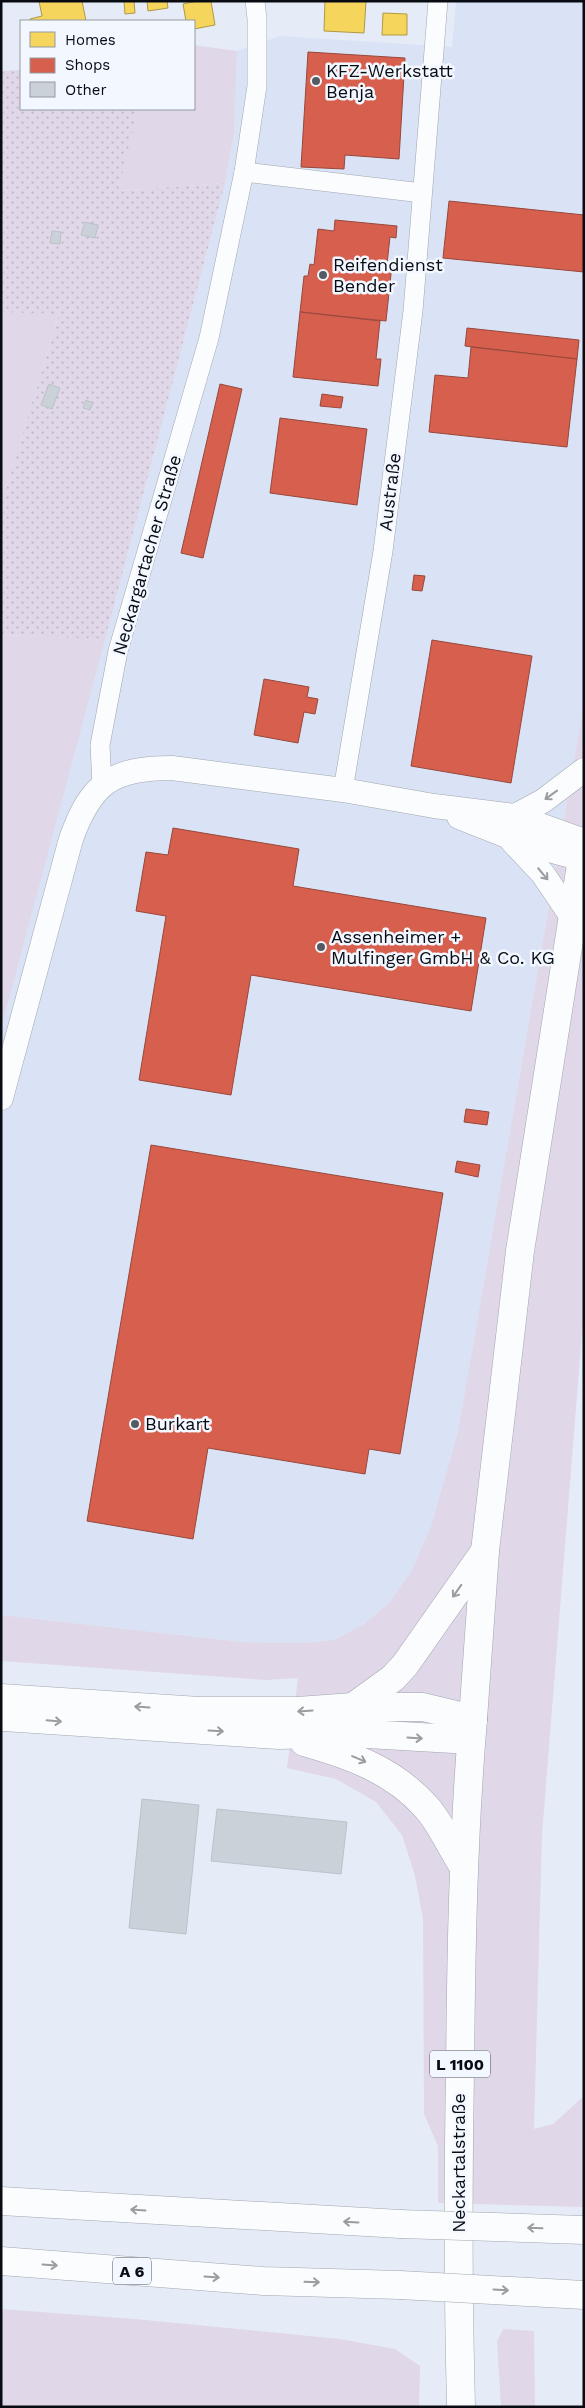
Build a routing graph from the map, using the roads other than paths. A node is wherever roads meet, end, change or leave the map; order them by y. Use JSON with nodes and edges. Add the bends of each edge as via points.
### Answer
{"nodes":[{"id":1,"x":255,"y":1,"type":"edge"},
{"id":2,"x":438,"y":1,"type":"edge"},
{"id":3,"x":244,"y":172,"type":"junction"},
{"id":4,"x":422,"y":193,"type":"junction"},
{"id":5,"x":584,"y":770,"type":"edge"},
{"id":6,"x":102,"y":786,"type":"junction"},
{"id":7,"x":343,"y":790,"type":"junction"},
{"id":8,"x":512,"y":827,"type":"junction"},
{"id":9,"x":583,"y":849,"type":"edge"},
{"id":10,"x":572,"y":917,"type":"junction"},
{"id":11,"x":1,"y":1098,"type":"edge"},
{"id":12,"x":484,"y":1551,"type":"junction"},
{"id":13,"x":1,"y":1698,"type":"edge"},
{"id":14,"x":353,"y":1707,"type":"junction"},
{"id":15,"x":1,"y":1717,"type":"edge"},
{"id":16,"x":472,"y":1730,"type":"junction"},
{"id":17,"x":279,"y":1735,"type":"junction"},
{"id":18,"x":463,"y":1866,"type":"junction"},
{"id":19,"x":1,"y":2201,"type":"edge"},
{"id":20,"x":584,"y":2230,"type":"edge"},
{"id":21,"x":1,"y":2261,"type":"edge"},
{"id":22,"x":584,"y":2294,"type":"edge"},
{"id":23,"x":461,"y":2407,"type":"edge"}],
"edges":[{"from":1,"to":3,"type":"street","name":"Neckargartacher Straße","via":[[256,86]]},
{"from":2,"to":4,"type":"street","name":"Austraße"},
{"from":3,"to":4,"type":"street"},
{"from":3,"to":6,"type":"street","name":"Neckargartacher Straße","via":[[209,338],[118,651],[100,745]]},
{"from":4,"to":7,"type":"street","name":"Austraße","via":[[413,311],[383,551]]},
{"from":5,"to":8,"type":"street","one_way":true},
{"from":6,"to":7,"type":"street","via":[[124,773],[147,768],[172,768]]},
{"from":6,"to":11,"type":"street","via":[[92,794],[80,813],[71,839]]},
{"from":7,"to":8,"type":"street","via":[[434,806]]},
{"from":8,"to":9,"type":"street"},
{"from":8,"to":10,"type":"street","one_way":true},
{"from":9,"to":10,"type":"main road","number":"L 1100"},
{"from":10,"to":12,"type":"main road","number":"L 1100","via":[[520,1251]]},
{"from":12,"to":14,"type":"main road","one_way":true,"via":[[405,1666]]},
{"from":12,"to":16,"type":"main road","number":"L 1100"},
{"from":14,"to":13,"type":"main road","one_way":true,"via":[[298,1711],[199,1711]]},
{"from":14,"to":16,"type":"main road","via":[[423,1707]]},
{"from":15,"to":17,"type":"main road","one_way":true},
{"from":17,"to":16,"type":"main road","one_way":true},
{"from":16,"to":18,"type":"main road","name":"Neckartalstraße","number":"L 1100"},
{"from":17,"to":18,"type":"main road","one_way":true,"via":[[346,1753],[388,1774],[428,1808]]},
{"from":18,"to":23,"type":"main road","name":"Neckartalstraße","number":"L 1100","via":[[458,2187]]},
{"from":20,"to":19,"type":"main road","one_way":true,"bridge":true,"via":[[400,2224]]},
{"from":21,"to":22,"type":"main road","number":"A 6","one_way":true,"bridge":true,"via":[[263,2281]]}]}
